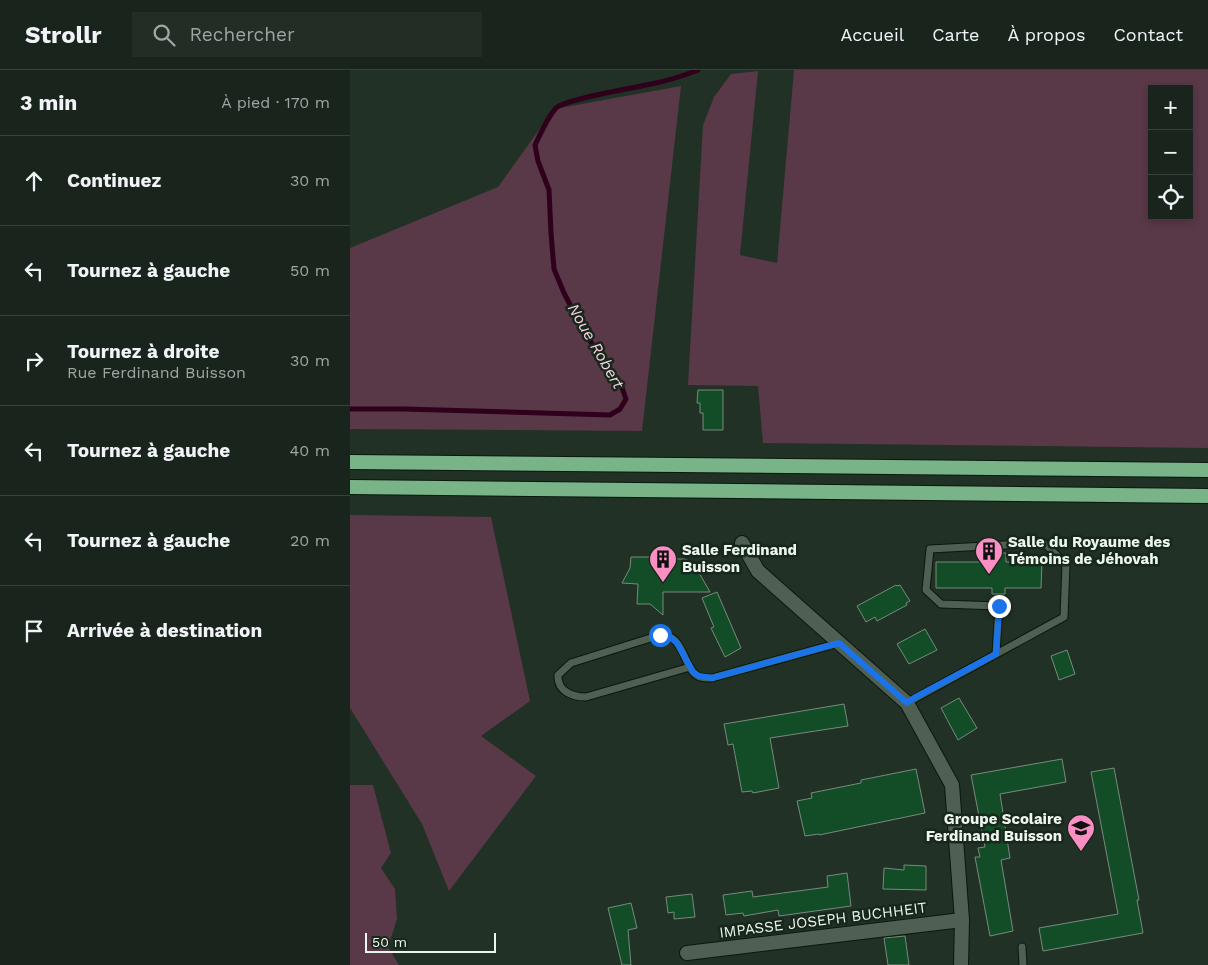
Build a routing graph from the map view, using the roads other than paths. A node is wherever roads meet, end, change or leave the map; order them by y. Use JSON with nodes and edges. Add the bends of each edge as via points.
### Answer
{"nodes":[{"id":1,"x":350,"y":462,"type":"edge"},
{"id":2,"x":1208,"y":470,"type":"edge"},
{"id":3,"x":350,"y":488,"type":"edge"},
{"id":4,"x":1208,"y":496,"type":"edge"},
{"id":5,"x":742,"y":543,"type":"dead end"},
{"id":6,"x":839,"y":643,"type":"junction"},
{"id":7,"x":996,"y":654,"type":"junction"},
{"id":8,"x":690,"y":667,"type":"junction"},
{"id":9,"x":907,"y":703,"type":"junction"},
{"id":10,"x":962,"y":920,"type":"junction"},
{"id":11,"x":1022,"y":947,"type":"dead end"},
{"id":12,"x":687,"y":953,"type":"dead end"},
{"id":13,"x":961,"y":965,"type":"edge"},
{"id":14,"x":1023,"y":965,"type":"edge"}],
"edges":[{"from":1,"to":2,"type":"highway"},
{"from":3,"to":4,"type":"highway"},
{"from":5,"to":6,"type":"street","via":[[758,571]]},
{"from":6,"to":8,"type":"lane","via":[[712,678],[699,676]]},
{"from":6,"to":9,"type":"street"},
{"from":7,"to":7,"type":"lane","via":[[999,606],[941,604],[926,590],[930,549],[1044,543],[1066,564],[1064,617]]},
{"from":7,"to":9,"type":"lane"},
{"from":8,"to":8,"type":"lane","via":[[677,643],[669,636],[660,635],[571,662],[558,675],[558,682],[576,697],[586,696]]},
{"from":9,"to":10,"type":"street","via":[[952,785]]},
{"from":10,"to":12,"type":"street","name":"IMPASSE JOSEPH BUCHHEIT"},
{"from":10,"to":13,"type":"street"},
{"from":11,"to":14,"type":"lane"}]}
